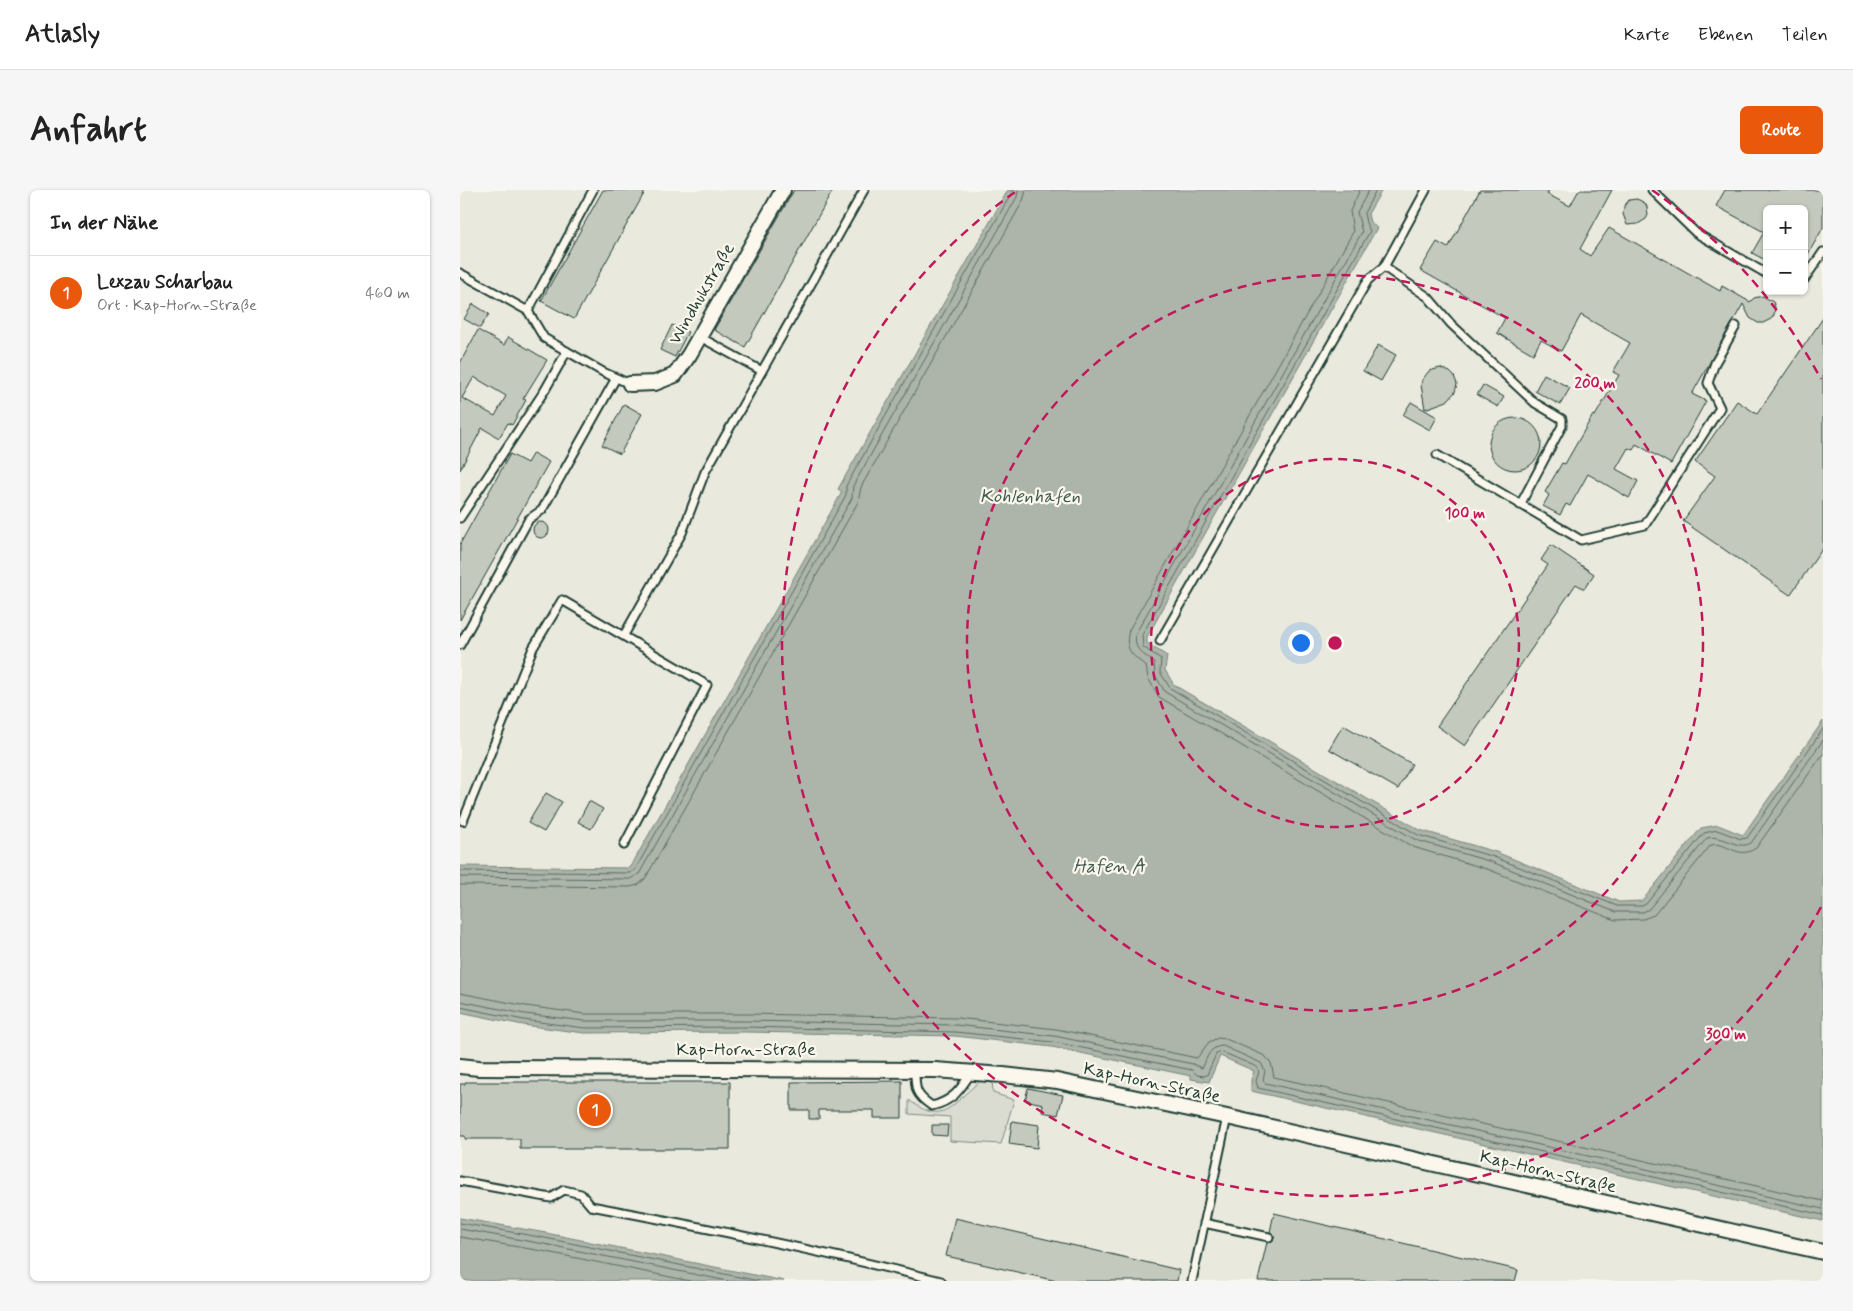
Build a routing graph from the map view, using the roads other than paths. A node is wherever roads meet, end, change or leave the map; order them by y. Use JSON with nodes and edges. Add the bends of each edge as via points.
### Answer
{"nodes":[{"id":1,"x":593,"y":190,"type":"edge"},
{"id":2,"x":783,"y":190,"type":"edge"},
{"id":3,"x":864,"y":190,"type":"edge"},
{"id":4,"x":1426,"y":190,"type":"edge"},
{"id":5,"x":1652,"y":190,"type":"edge"},
{"id":6,"x":1823,"y":252,"type":"edge"},
{"id":7,"x":1384,"y":267,"type":"junction"},
{"id":8,"x":1763,"y":272,"type":"edge"},
{"id":9,"x":460,"y":273,"type":"edge"},
{"id":10,"x":1808,"y":274,"type":"edge"},
{"id":11,"x":528,"y":311,"type":"junction"},
{"id":12,"x":1736,"y":326,"type":"dead end"},
{"id":13,"x":700,"y":337,"type":"junction"},
{"id":14,"x":567,"y":351,"type":"junction"},
{"id":15,"x":762,"y":371,"type":"junction"},
{"id":16,"x":616,"y":378,"type":"junction"},
{"id":17,"x":630,"y":384,"type":"joint"},
{"id":18,"x":1437,"y":455,"type":"dead end"},
{"id":19,"x":1520,"y":505,"type":"junction"},
{"id":20,"x":460,"y":518,"type":"edge"},
{"id":21,"x":624,"y":635,"type":"junction"},
{"id":22,"x":1160,"y":641,"type":"dead end"},
{"id":23,"x":460,"y":645,"type":"edge"},
{"id":24,"x":463,"y":821,"type":"dead end"},
{"id":25,"x":624,"y":845,"type":"dead end"},
{"id":26,"x":460,"y":1066,"type":"edge"},
{"id":27,"x":915,"y":1070,"type":"junction"},
{"id":28,"x":972,"y":1072,"type":"junction"},
{"id":29,"x":1226,"y":1118,"type":"junction"},
{"id":30,"x":460,"y":1181,"type":"edge"},
{"id":31,"x":1204,"y":1223,"type":"junction"},
{"id":32,"x":1269,"y":1236,"type":"dead end"},
{"id":33,"x":1823,"y":1252,"type":"edge"},
{"id":34,"x":941,"y":1281,"type":"edge"},
{"id":35,"x":1192,"y":1281,"type":"edge"}],
"edges":[{"from":1,"to":11,"type":"lane"},
{"from":2,"to":13,"type":"street","name":"Windhukstraße"},
{"from":3,"to":15,"type":"lane"},
{"from":4,"to":7,"type":"lane"},
{"from":5,"to":8,"type":"lane","via":[[1696,233]]},
{"from":6,"to":10,"type":"lane"},
{"from":7,"to":19,"type":"lane","via":[[1428,297],[1451,324],[1535,403],[1562,419],[1562,426]]},
{"from":7,"to":22,"type":"lane","via":[[1368,280]]},
{"from":9,"to":11,"type":"lane"},
{"from":11,"to":14,"type":"lane","via":[[544,338]]},
{"from":12,"to":19,"type":"lane","via":[[1715,362],[1708,383],[1720,408],[1644,525],[1581,540]]},
{"from":13,"to":15,"type":"lane"},
{"from":13,"to":17,"type":"street","name":"Windhukstraße","via":[[676,375],[655,383]]},
{"from":14,"to":16,"type":"lane"},
{"from":14,"to":20,"type":"lane","via":[[545,390]]},
{"from":15,"to":21,"type":"lane","via":[[705,472],[682,534]]},
{"from":16,"to":17,"type":"lane"},
{"from":16,"to":23,"type":"lane","via":[[542,510],[529,519]]},
{"from":18,"to":19,"type":"lane"},
{"from":21,"to":24,"type":"lane","via":[[562,600],[533,648]]},
{"from":21,"to":25,"type":"lane","via":[[707,685]]},
{"from":26,"to":27,"type":"street","name":"Kap-Horn-Straße"},
{"from":27,"to":28,"type":"street","name":"Kap-Horn-Straße"},
{"from":27,"to":28,"type":"lane","via":[[915,1087],[921,1099],[932,1106],[946,1103]]},
{"from":28,"to":29,"type":"street","name":"Kap-Horn-Straße","via":[[1057,1081]]},
{"from":29,"to":31,"type":"lane"},
{"from":29,"to":33,"type":"street","name":"Kap-Horn-Straße"},
{"from":30,"to":34,"type":"lane","via":[[551,1198],[564,1190],[582,1194],[592,1206],[859,1260]]},
{"from":31,"to":32,"type":"lane"},
{"from":31,"to":35,"type":"lane"}]}
